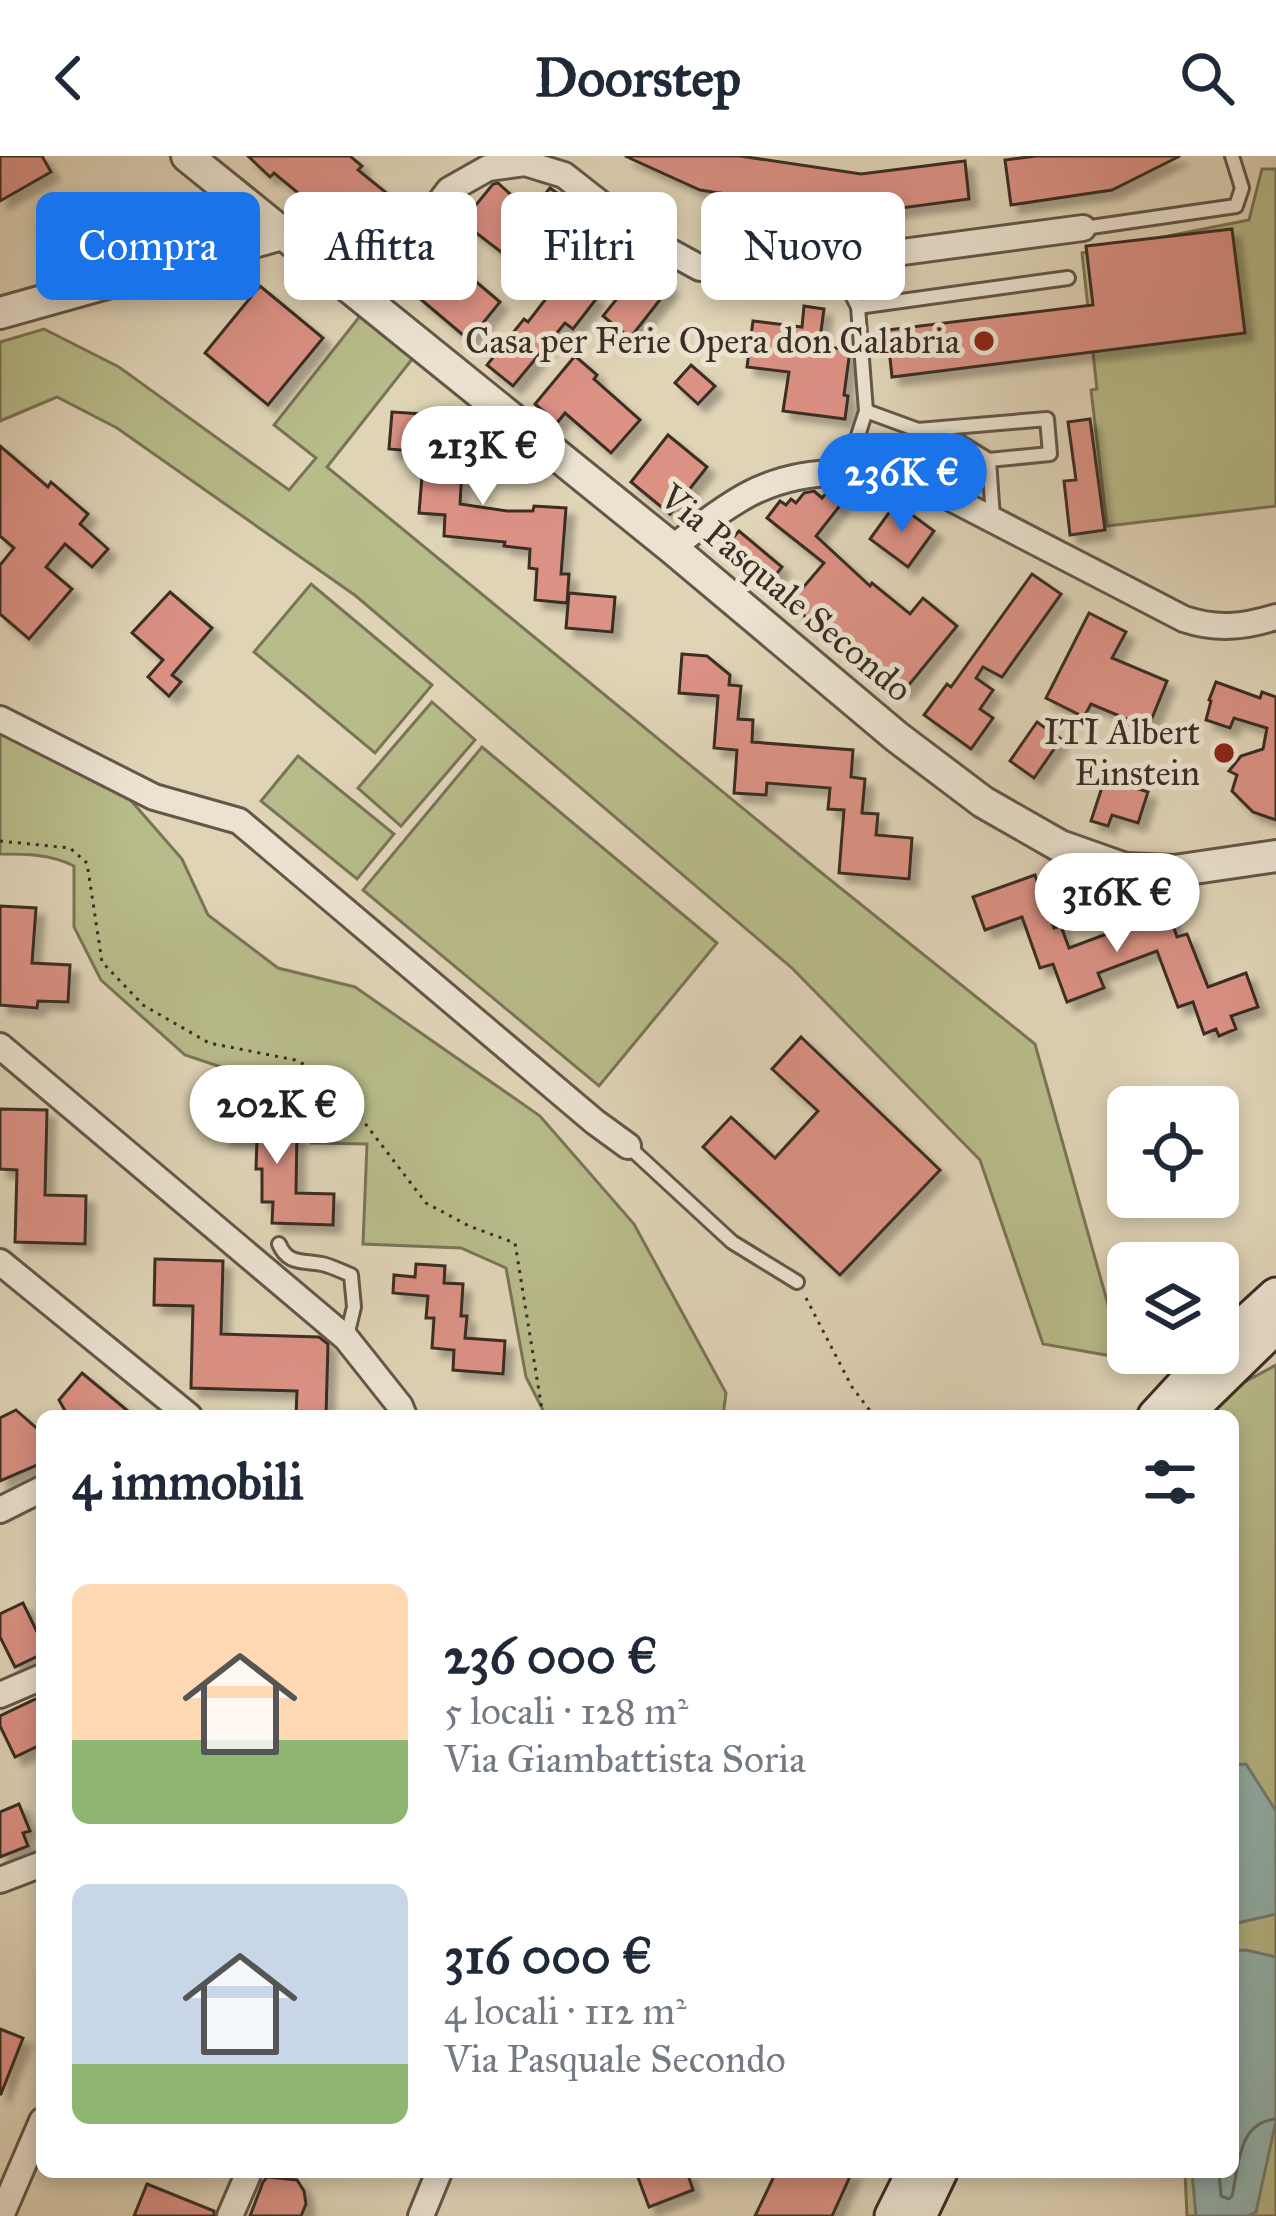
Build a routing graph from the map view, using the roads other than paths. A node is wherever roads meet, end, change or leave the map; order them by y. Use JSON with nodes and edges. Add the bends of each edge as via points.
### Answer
{"nodes":[{"id":1,"x":187,"y":156,"type":"edge"},
{"id":2,"x":1232,"y":156,"type":"edge"},
{"id":3,"x":447,"y":192,"type":"edge"},
{"id":4,"x":1083,"y":228,"type":"joint"},
{"id":5,"x":282,"y":234,"type":"joint"},
{"id":6,"x":905,"y":252,"type":"edge"},
{"id":7,"x":701,"y":268,"type":"edge"},
{"id":8,"x":1068,"y":278,"type":"dead end"},
{"id":9,"x":367,"y":300,"type":"edge"},
{"id":10,"x":854,"y":300,"type":"edge"},
{"id":11,"x":858,"y":307,"type":"junction"},
{"id":12,"x":0,"y":313,"type":"edge"},
{"id":13,"x":866,"y":411,"type":"junction"},
{"id":14,"x":918,"y":430,"type":"junction"},
{"id":15,"x":989,"y":460,"type":"junction"},
{"id":16,"x":850,"y":473,"type":"junction"},
{"id":17,"x":993,"y":519,"type":"junction"},
{"id":18,"x":672,"y":548,"type":"junction"},
{"id":19,"x":1276,"y":617,"type":"edge"},
{"id":20,"x":0,"y":719,"type":"edge"},
{"id":21,"x":1276,"y":856,"type":"edge"},
{"id":22,"x":0,"y":1046,"type":"edge"},
{"id":23,"x":628,"y":1146,"type":"joint"},
{"id":24,"x":278,"y":1244,"type":"dead end"},
{"id":25,"x":0,"y":1262,"type":"edge"},
{"id":26,"x":797,"y":1282,"type":"road end"},
{"id":27,"x":1276,"y":1295,"type":"edge"},
{"id":28,"x":1276,"y":1326,"type":"edge"},
{"id":29,"x":1239,"y":1328,"type":"edge"},
{"id":30,"x":346,"y":1338,"type":"junction"},
{"id":31,"x":1191,"y":1374,"type":"edge"},
{"id":32,"x":182,"y":1410,"type":"edge"},
{"id":33,"x":402,"y":1410,"type":"edge"},
{"id":34,"x":1159,"y":1410,"type":"edge"},
{"id":35,"x":1190,"y":1410,"type":"edge"},
{"id":36,"x":36,"y":1492,"type":"edge"},
{"id":37,"x":0,"y":1510,"type":"edge"},
{"id":38,"x":36,"y":1680,"type":"edge"},
{"id":39,"x":0,"y":1695,"type":"edge"},
{"id":40,"x":36,"y":1866,"type":"edge"},
{"id":41,"x":0,"y":1880,"type":"edge"},
{"id":42,"x":36,"y":2135,"type":"edge"},
{"id":43,"x":246,"y":2178,"type":"edge"},
{"id":44,"x":437,"y":2178,"type":"edge"},
{"id":45,"x":913,"y":2178,"type":"edge"},
{"id":46,"x":916,"y":2178,"type":"edge"},
{"id":47,"x":1,"y":2216,"type":"edge"},
{"id":48,"x":230,"y":2216,"type":"edge"},
{"id":49,"x":421,"y":2216,"type":"edge"},
{"id":50,"x":892,"y":2216,"type":"edge"},
{"id":51,"x":919,"y":2216,"type":"edge"}],
"edges":[{"from":1,"to":5,"type":"street","name":"Via Pasquale Secondo"},
{"from":2,"to":4,"type":"lane","via":[[1241,188],[1236,206]]},
{"from":3,"to":7,"type":"street","via":[[488,168],[525,163],[564,175],[644,237]]},
{"from":4,"to":6,"type":"street"},
{"from":5,"to":12,"type":"street"},
{"from":8,"to":11,"type":"lane"},
{"from":9,"to":18,"type":"street","name":"Via Pasquale Secondo"},
{"from":10,"to":11,"type":"lane"},
{"from":11,"to":13,"type":"lane"},
{"from":13,"to":14,"type":"lane"},
{"from":13,"to":16,"type":"lane"},
{"from":14,"to":15,"type":"lane"},
{"from":14,"to":15,"type":"lane","via":[[1047,419],[1050,454]]},
{"from":15,"to":17,"type":"lane"},
{"from":16,"to":17,"type":"street","via":[[925,487]]},
{"from":16,"to":18,"type":"street","via":[[759,490]]},
{"from":17,"to":19,"type":"street","via":[[1193,622],[1240,627]]},
{"from":18,"to":21,"type":"street","name":"Via Pasquale Secondo","via":[[943,773],[1050,841],[1148,872]]},
{"from":20,"to":23,"type":"street","via":[[154,796],[239,821]]},
{"from":22,"to":30,"type":"street"},
{"from":23,"to":26,"type":"lane","via":[[732,1242]]},
{"from":24,"to":30,"type":"lane","via":[[296,1262],[350,1275],[355,1307]]},
{"from":25,"to":32,"type":"street"},
{"from":27,"to":29,"type":"main road"},
{"from":28,"to":35,"type":"main road"},
{"from":30,"to":33,"type":"street"},
{"from":31,"to":34,"type":"main road"},
{"from":36,"to":37,"type":"street"},
{"from":38,"to":39,"type":"street"},
{"from":40,"to":41,"type":"street"},
{"from":42,"to":47,"type":"street"},
{"from":43,"to":48,"type":"street"},
{"from":44,"to":49,"type":"street"},
{"from":45,"to":50,"type":"main road"},
{"from":46,"to":51,"type":"main road"}]}
